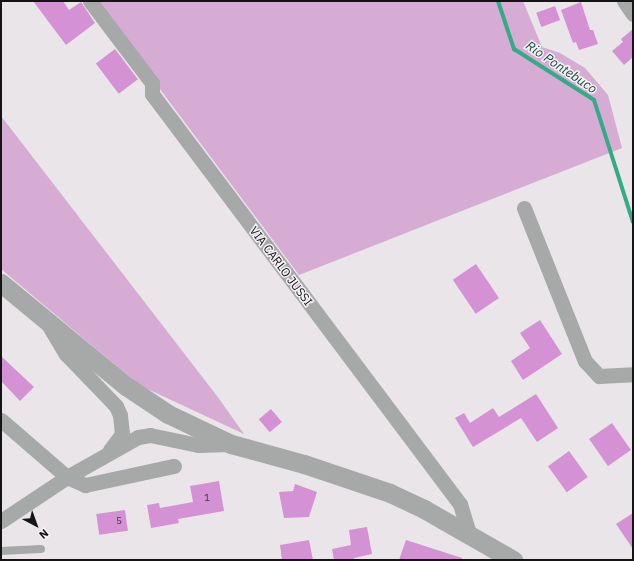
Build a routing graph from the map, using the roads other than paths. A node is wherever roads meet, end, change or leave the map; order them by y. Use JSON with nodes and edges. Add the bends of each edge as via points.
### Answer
{"nodes":[{"id":1,"x":90,"y":1,"type":"edge"},
{"id":2,"x":624,"y":1,"type":"edge"},
{"id":3,"x":633,"y":14,"type":"edge"},
{"id":4,"x":524,"y":208,"type":"dead end"},
{"id":5,"x":1,"y":283,"type":"edge"},
{"id":6,"x":46,"y":322,"type":"junction"},
{"id":7,"x":633,"y":374,"type":"edge"},
{"id":8,"x":1,"y":420,"type":"edge"},
{"id":9,"x":232,"y":444,"type":"junction"},
{"id":10,"x":108,"y":453,"type":"junction"},
{"id":11,"x":174,"y":466,"type":"dead end"},
{"id":12,"x":68,"y":477,"type":"junction"},
{"id":13,"x":1,"y":521,"type":"edge"},
{"id":14,"x":469,"y":534,"type":"junction"},
{"id":15,"x":41,"y":549,"type":"dead end"},
{"id":16,"x":1,"y":551,"type":"edge"},
{"id":17,"x":513,"y":560,"type":"edge"}],
"edges":[{"from":1,"to":14,"type":"street","name":"VIA CARLO JUSSI","via":[[152,83],[152,94],[460,504]]},
{"from":2,"to":3,"type":"street"},
{"from":4,"to":7,"type":"street","via":[[585,361],[599,376]]},
{"from":5,"to":6,"type":"street"},
{"from":6,"to":9,"type":"street","via":[[148,402]]},
{"from":6,"to":10,"type":"street","via":[[66,354],[116,406],[120,415],[122,434]]},
{"from":8,"to":12,"type":"street"},
{"from":9,"to":10,"type":"street","via":[[198,445],[150,435]]},
{"from":9,"to":14,"type":"street","via":[[304,464],[390,493]]},
{"from":10,"to":12,"type":"street"},
{"from":11,"to":12,"type":"street","via":[[85,485]]},
{"from":12,"to":13,"type":"street"},
{"from":14,"to":17,"type":"street"},
{"from":15,"to":16,"type":"lane"}]}
